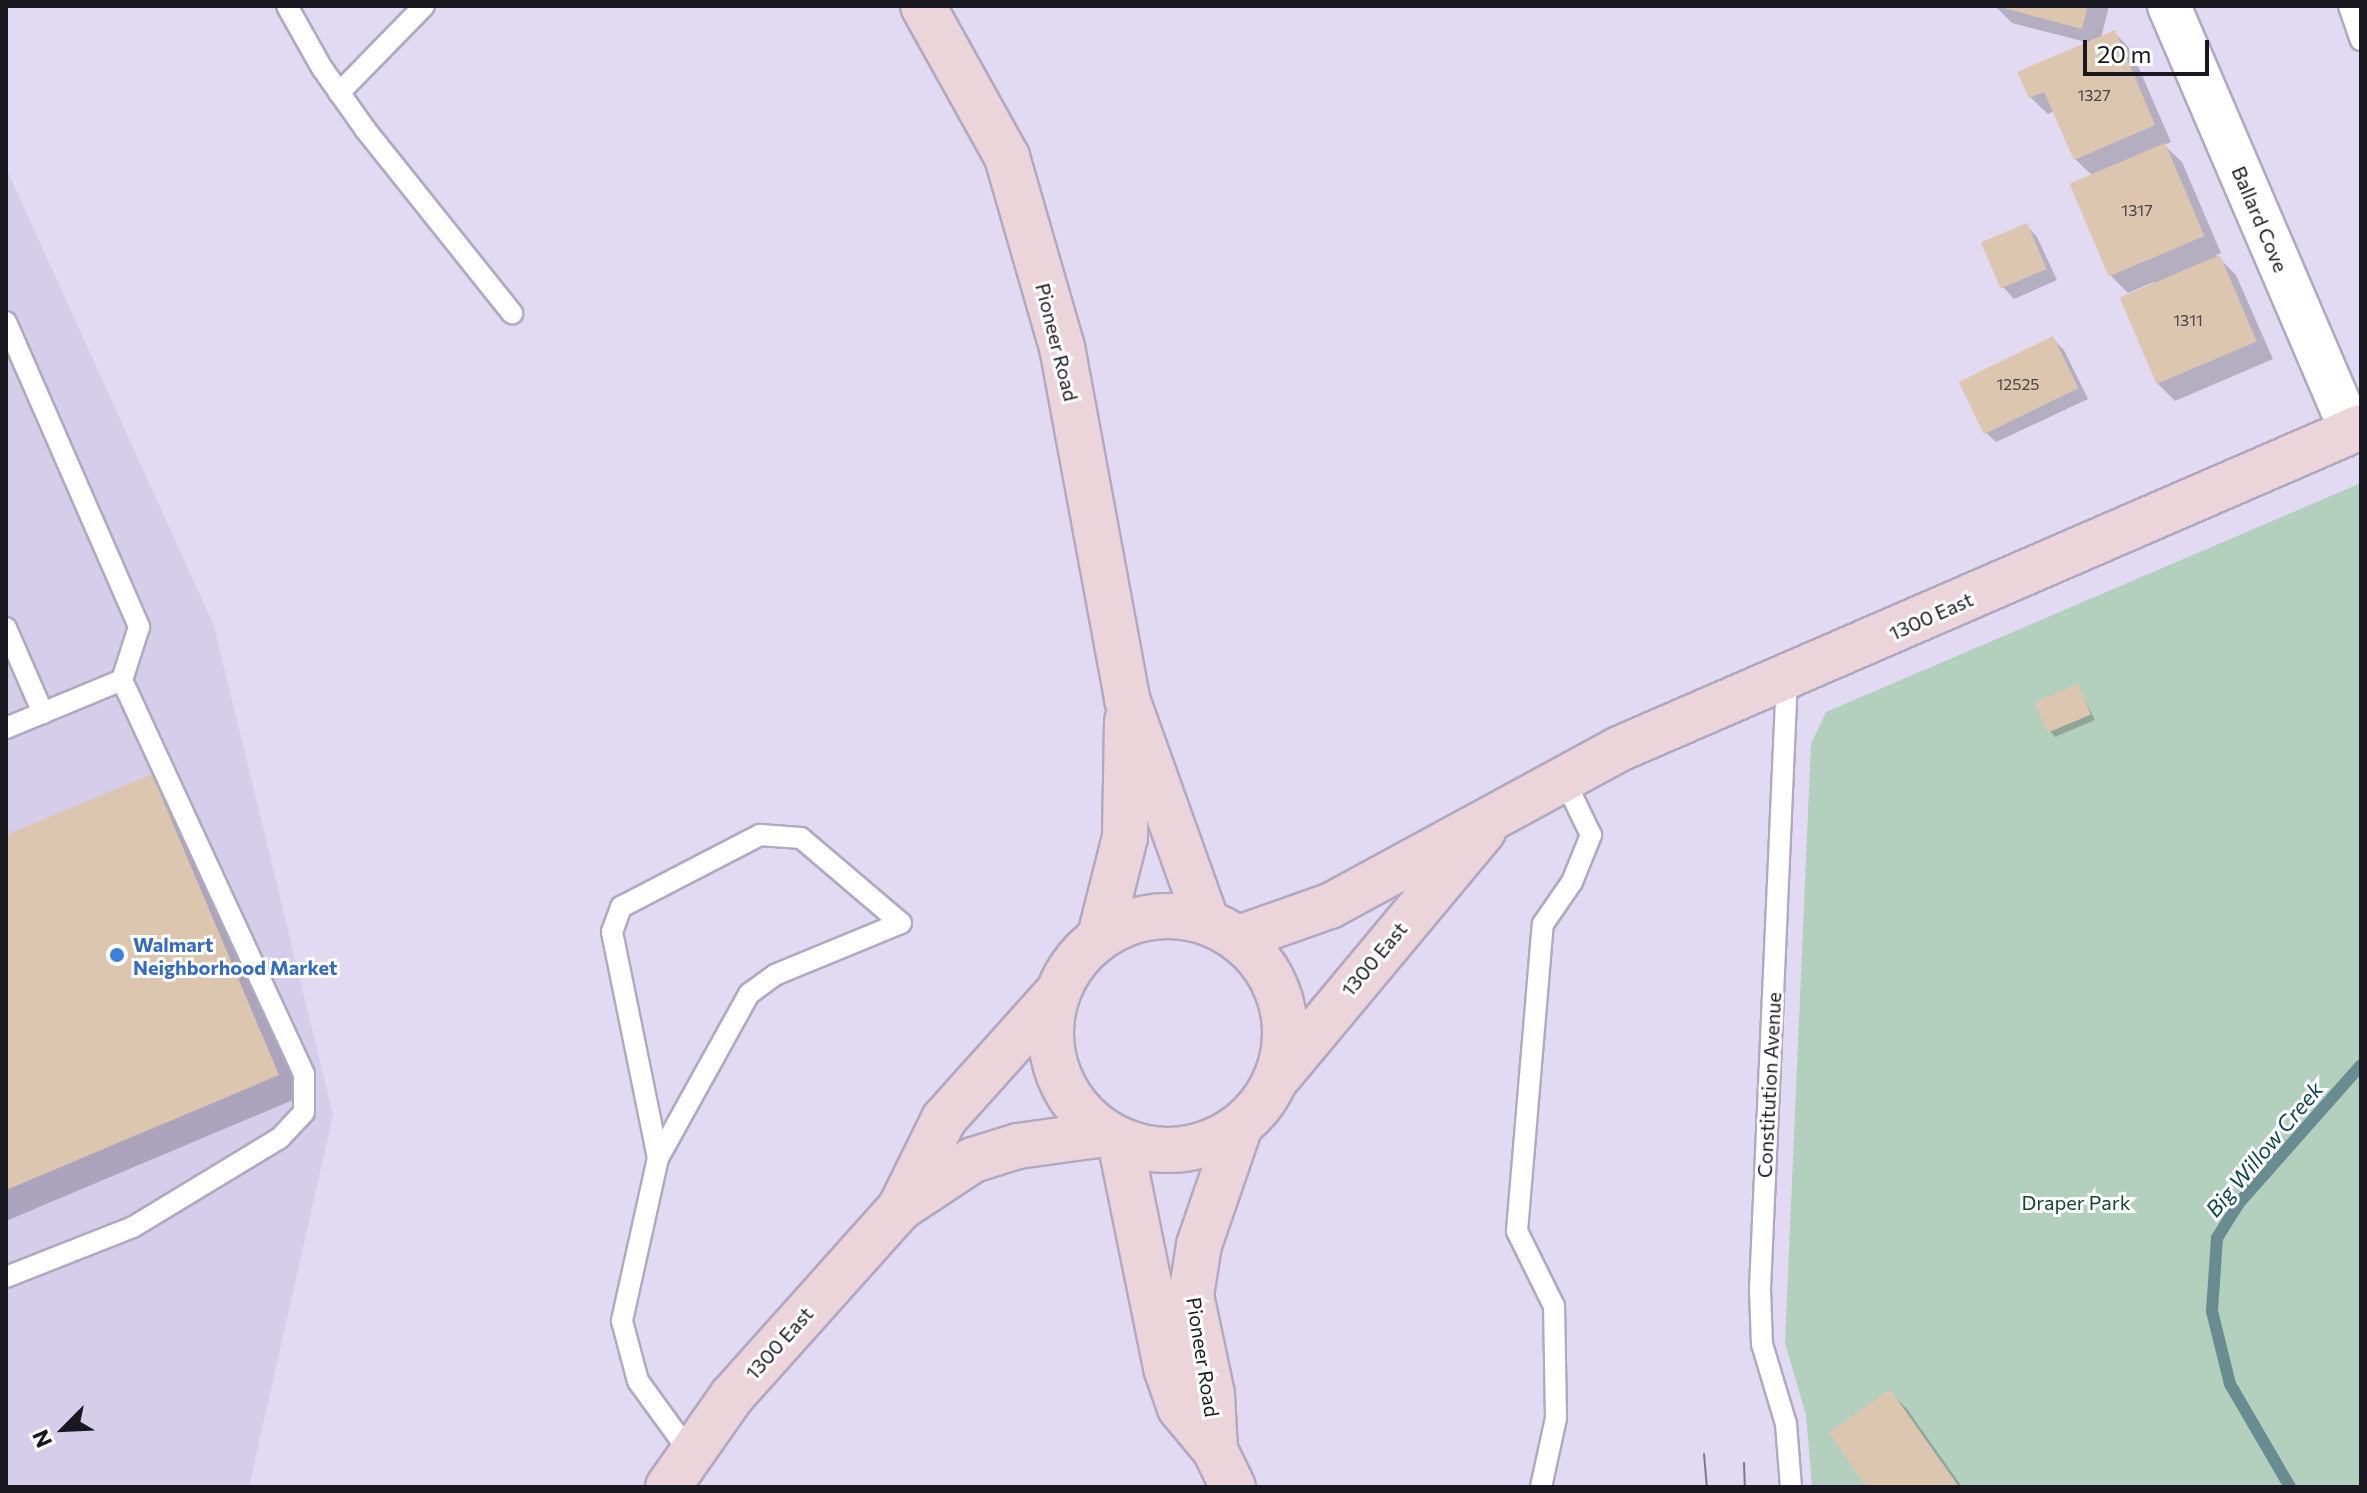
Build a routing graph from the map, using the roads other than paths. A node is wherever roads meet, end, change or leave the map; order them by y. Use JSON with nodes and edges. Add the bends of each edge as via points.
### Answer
{"nodes":[{"id":1,"x":287,"y":6,"type":"edge"},
{"id":2,"x":424,"y":6,"type":"edge"},
{"id":3,"x":923,"y":6,"type":"edge"},
{"id":4,"x":2169,"y":6,"type":"edge"},
{"id":5,"x":2349,"y":6,"type":"edge"},
{"id":6,"x":2361,"y":40,"type":"edge"},
{"id":7,"x":339,"y":93,"type":"junction"},
{"id":8,"x":512,"y":313,"type":"dead end"},
{"id":9,"x":6,"y":322,"type":"edge"},
{"id":10,"x":2356,"y":429,"type":"edge"},
{"id":11,"x":6,"y":628,"type":"edge"},
{"id":12,"x":1787,"y":678,"type":"junction"},
{"id":13,"x":122,"y":680,"type":"junction"},
{"id":14,"x":1127,"y":699,"type":"junction"},
{"id":15,"x":43,"y":713,"type":"junction"},
{"id":16,"x":6,"y":728,"type":"edge"},
{"id":17,"x":1563,"y":777,"type":"junction"},
{"id":18,"x":1503,"y":808,"type":"junction"},
{"id":19,"x":1222,"y":929,"type":"junction"},
{"id":20,"x":1100,"y":936,"type":"junction"},
{"id":21,"x":1056,"y":994,"type":"junction"},
{"id":22,"x":1279,"y":1076,"type":"junction"},
{"id":23,"x":1239,"y":1129,"type":"junction"},
{"id":24,"x":1112,"y":1138,"type":"junction"},
{"id":25,"x":658,"y":1158,"type":"junction"},
{"id":26,"x":900,"y":1208,"type":"junction"},
{"id":27,"x":6,"y":1277,"type":"edge"},
{"id":28,"x":1224,"y":1468,"type":"edge"},
{"id":29,"x":680,"y":1470,"type":"edge"},
{"id":30,"x":1541,"y":1487,"type":"edge"},
{"id":31,"x":1791,"y":1487,"type":"edge"}],
"edges":[{"from":1,"to":7,"type":"lane"},
{"from":2,"to":7,"type":"lane"},
{"from":3,"to":14,"type":"main road","name":"Pioneer Road","via":[[1007,157],[1062,347]]},
{"from":4,"to":10,"type":"street","name":"Ballard Cove"},
{"from":5,"to":6,"type":"lane"},
{"from":7,"to":8,"type":"lane"},
{"from":9,"to":13,"type":"lane","via":[[139,627]]},
{"from":10,"to":12,"type":"main road","name":"1300 East"},
{"from":11,"to":15,"type":"lane"},
{"from":12,"to":17,"type":"main road","name":"1300 East"},
{"from":12,"to":31,"type":"lane","name":"Constitution Avenue","via":[[1760,1290],[1762,1344],[1786,1424]]},
{"from":13,"to":15,"type":"lane"},
{"from":13,"to":27,"type":"lane","via":[[304,1074],[304,1112],[280,1138],[133,1227]]},
{"from":14,"to":19,"type":"main road","name":"Pioneer Road"},
{"from":14,"to":20,"type":"main road","name":"Pioneer Road","via":[[1125,837]]},
{"from":15,"to":16,"type":"lane"},
{"from":17,"to":18,"type":"main road","name":"1300 East"},
{"from":17,"to":30,"type":"lane","via":[[1591,835],[1572,882],[1543,924],[1517,1231],[1554,1306],[1556,1418]]},
{"from":18,"to":19,"type":"main road","name":"1300 East","via":[[1330,906]]},
{"from":18,"to":22,"type":"main road","name":"1300 East"},
{"from":19,"to":20,"type":"main road","via":[[1164,914],[1130,920]]},
{"from":19,"to":22,"type":"main road","via":[[1272,977],[1286,1026]]},
{"from":20,"to":21,"type":"main road","via":[[1074,962]]},
{"from":21,"to":24,"type":"main road","via":[[1051,1046],[1068,1097]]},
{"from":21,"to":26,"type":"main road","name":"1300 East","via":[[944,1119]]},
{"from":22,"to":23,"type":"main road","via":[[1262,1106]]},
{"from":23,"to":24,"type":"main road","via":[[1202,1148],[1160,1152]]},
{"from":23,"to":28,"type":"main road","name":"Pioneer Road","via":[[1207,1217],[1192,1281],[1194,1322]]},
{"from":24,"to":26,"type":"main road","name":"1300 East","via":[[1018,1146],[973,1160]]},
{"from":24,"to":28,"type":"main road","name":"Pioneer Road","via":[[1166,1368],[1180,1408]]},
{"from":25,"to":25,"type":"lane","via":[[749,994],[775,975],[901,923],[801,838],[760,835],[621,907],[612,932]]},
{"from":25,"to":29,"type":"lane","via":[[622,1321],[638,1381]]},
{"from":26,"to":29,"type":"main road","name":"1300 East","via":[[732,1396]]}]}
